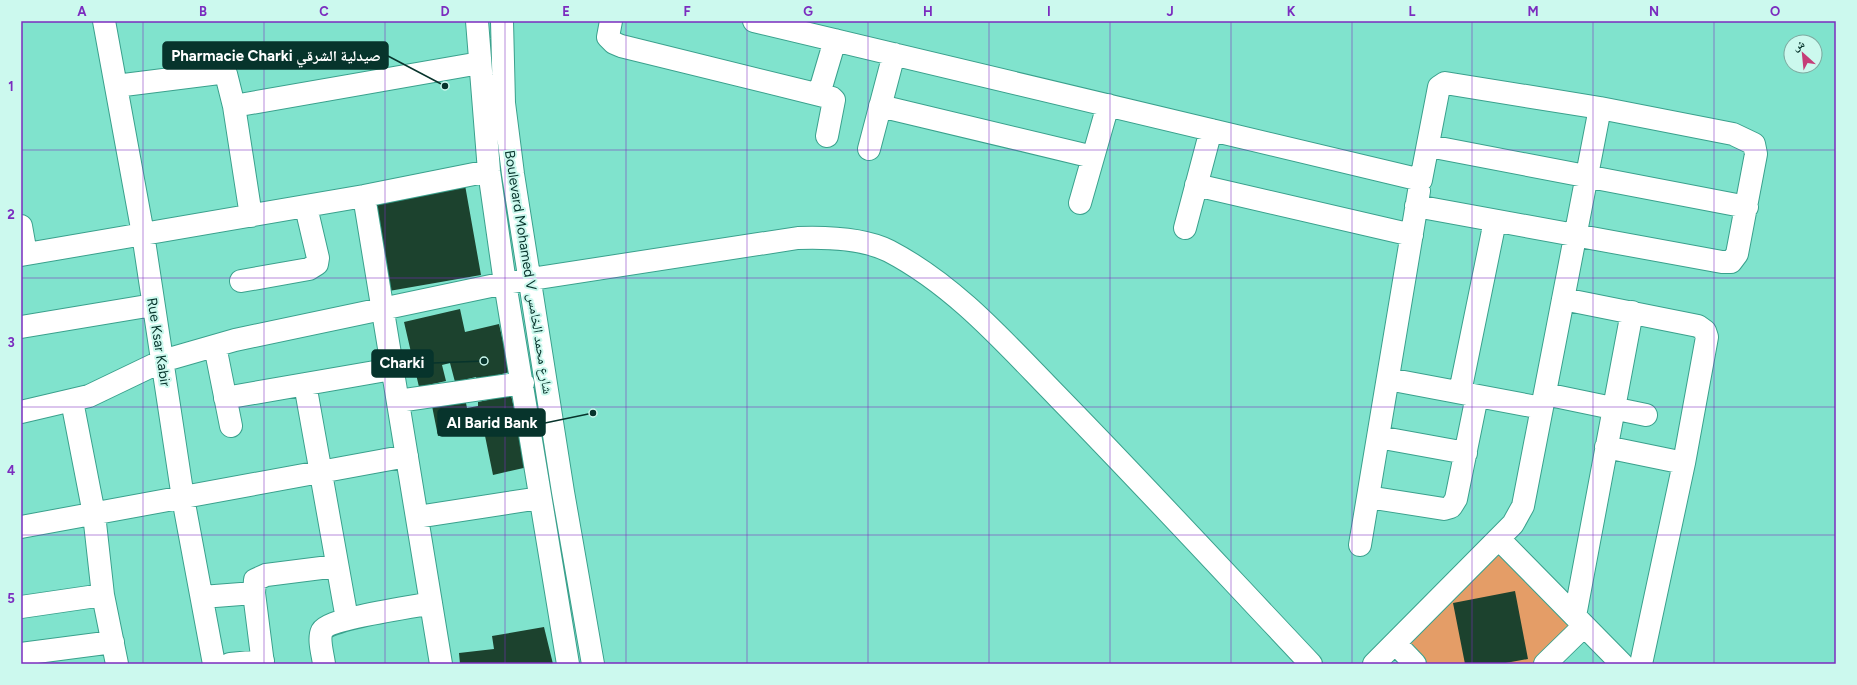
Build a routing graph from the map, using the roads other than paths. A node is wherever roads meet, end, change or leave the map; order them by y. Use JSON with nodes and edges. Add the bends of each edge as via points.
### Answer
{"nodes":[{"id":1,"x":104,"y":21,"type":"edge"},
{"id":2,"x":477,"y":21,"type":"edge"},
{"id":3,"x":502,"y":21,"type":"edge"},
{"id":4,"x":611,"y":21,"type":"edge"},
{"id":5,"x":754,"y":21,"type":"edge"},
{"id":6,"x":835,"y":40,"type":"junction"},
{"id":7,"x":894,"y":54,"type":"junction"},
{"id":8,"x":480,"y":63,"type":"junction"},
{"id":9,"x":116,"y":86,"type":"junction"},
{"id":10,"x":819,"y":94,"type":"junction"},
{"id":11,"x":1108,"y":105,"type":"junction"},
{"id":12,"x":234,"y":106,"type":"junction"},
{"id":13,"x":880,"y":106,"type":"junction"},
{"id":14,"x":1600,"y":108,"type":"junction"},
{"id":15,"x":1210,"y":130,"type":"junction"},
{"id":16,"x":827,"y":136,"type":"dead end"},
{"id":17,"x":1429,"y":146,"type":"junction"},
{"id":18,"x":869,"y":149,"type":"dead end"},
{"id":19,"x":1093,"y":157,"type":"junction"},
{"id":20,"x":489,"y":172,"type":"junction"},
{"id":21,"x":1587,"y":176,"type":"junction"},
{"id":22,"x":1421,"y":180,"type":"junction"},
{"id":23,"x":1196,"y":185,"type":"junction"},
{"id":24,"x":364,"y":196,"type":"junction"},
{"id":25,"x":1080,"y":203,"type":"dead end"},
{"id":26,"x":1416,"y":206,"type":"junction"},
{"id":27,"x":306,"y":207,"type":"junction"},
{"id":28,"x":1747,"y":207,"type":"junction"},
{"id":29,"x":251,"y":216,"type":"junction"},
{"id":30,"x":1496,"y":221,"type":"junction"},
{"id":31,"x":21,"y":226,"type":"edge"},
{"id":32,"x":1185,"y":228,"type":"dead end"},
{"id":33,"x":143,"y":234,"type":"junction"},
{"id":34,"x":1412,"y":235,"type":"junction"},
{"id":35,"x":1575,"y":236,"type":"junction"},
{"id":36,"x":23,"y":255,"type":"edge"},
{"id":37,"x":531,"y":280,"type":"junction"},
{"id":38,"x":241,"y":281,"type":"dead end"},
{"id":39,"x":506,"y":283,"type":"junction"},
{"id":40,"x":1563,"y":299,"type":"junction"},
{"id":41,"x":153,"y":305,"type":"junction"},
{"id":42,"x":383,"y":310,"type":"junction"},
{"id":43,"x":1632,"y":312,"type":"junction"},
{"id":44,"x":21,"y":327,"type":"edge"},
{"id":45,"x":215,"y":346,"type":"junction"},
{"id":46,"x":162,"y":361,"type":"junction"},
{"id":47,"x":392,"y":369,"type":"junction"},
{"id":48,"x":1388,"y":379,"type":"junction"},
{"id":49,"x":522,"y":383,"type":"junction"},
{"id":50,"x":305,"y":384,"type":"junction"},
{"id":51,"x":1469,"y":394,"type":"junction"},
{"id":52,"x":225,"y":398,"type":"junction"},
{"id":53,"x":72,"y":401,"type":"junction"},
{"id":54,"x":398,"y":401,"type":"junction"},
{"id":55,"x":1543,"y":401,"type":"junction"},
{"id":56,"x":1613,"y":408,"type":"junction"},
{"id":57,"x":21,"y":412,"type":"edge"},
{"id":58,"x":1646,"y":415,"type":"dead end"},
{"id":59,"x":231,"y":426,"type":"dead end"},
{"id":60,"x":1378,"y":437,"type":"junction"},
{"id":61,"x":1606,"y":447,"type":"junction"},
{"id":62,"x":1466,"y":453,"type":"junction"},
{"id":63,"x":407,"y":456,"type":"junction"},
{"id":64,"x":1684,"y":463,"type":"junction"},
{"id":65,"x":320,"y":472,"type":"junction"},
{"id":66,"x":1368,"y":497,"type":"junction"},
{"id":67,"x":183,"y":498,"type":"junction"},
{"id":68,"x":540,"y":498,"type":"junction"},
{"id":69,"x":94,"y":514,"type":"junction"},
{"id":70,"x":417,"y":517,"type":"junction"},
{"id":71,"x":21,"y":527,"type":"edge"},
{"id":72,"x":1499,"y":539,"type":"junction"},
{"id":73,"x":1360,"y":545,"type":"dead end"},
{"id":74,"x":337,"y":566,"type":"junction"},
{"id":75,"x":254,"y":592,"type":"junction"},
{"id":76,"x":103,"y":595,"type":"junction"},
{"id":77,"x":202,"y":597,"type":"junction"},
{"id":78,"x":431,"y":604,"type":"junction"},
{"id":79,"x":21,"y":607,"type":"edge"},
{"id":80,"x":347,"y":619,"type":"junction"},
{"id":81,"x":1580,"y":621,"type":"junction"},
{"id":82,"x":113,"y":642,"type":"junction"},
{"id":83,"x":1395,"y":643,"type":"junction"},
{"id":84,"x":21,"y":654,"type":"edge"},
{"id":85,"x":263,"y":662,"type":"edge"},
{"id":86,"x":117,"y":664,"type":"edge"},
{"id":87,"x":214,"y":664,"type":"edge"},
{"id":88,"x":230,"y":664,"type":"edge"},
{"id":89,"x":324,"y":664,"type":"edge"},
{"id":90,"x":441,"y":664,"type":"edge"},
{"id":91,"x":568,"y":664,"type":"edge"},
{"id":92,"x":593,"y":664,"type":"edge"},
{"id":93,"x":1311,"y":664,"type":"edge"},
{"id":94,"x":1374,"y":664,"type":"edge"},
{"id":95,"x":1416,"y":664,"type":"edge"},
{"id":96,"x":1545,"y":664,"type":"edge"},
{"id":97,"x":1622,"y":664,"type":"edge"},
{"id":98,"x":1641,"y":664,"type":"edge"}],
"edges":[{"from":1,"to":9,"type":"street","name":"Rue Ksar Kabir"},
{"from":2,"to":8,"type":"street","name":"Boulevard Mohamed V شارع محمد الخامس"},
{"from":3,"to":37,"type":"street","name":"Boulevard Mohamed V شارع محمد الخامس","via":[[504,103],[523,241]]},
{"from":4,"to":10,"type":"street","via":[[608,37],[621,46]]},
{"from":5,"to":6,"type":"street"},
{"from":6,"to":7,"type":"street"},
{"from":6,"to":10,"type":"street"},
{"from":7,"to":11,"type":"street"},
{"from":7,"to":13,"type":"street"},
{"from":8,"to":12,"type":"street"},
{"from":8,"to":20,"type":"street","name":"Boulevard Mohamed V شارع محمد الخامس"},
{"from":9,"to":12,"type":"street","via":[[222,72],[228,78]]},
{"from":9,"to":33,"type":"street","name":"Rue Ksar Kabir"},
{"from":10,"to":16,"type":"street","via":[[833,99]]},
{"from":11,"to":15,"type":"street"},
{"from":11,"to":19,"type":"street"},
{"from":12,"to":29,"type":"street"},
{"from":13,"to":18,"type":"street"},
{"from":13,"to":19,"type":"street"},
{"from":14,"to":17,"type":"street","via":[[1445,83],[1438,87]]},
{"from":14,"to":21,"type":"street"},
{"from":14,"to":28,"type":"street","via":[[1733,134],[1754,144],[1756,154]]},
{"from":15,"to":22,"type":"street"},
{"from":15,"to":23,"type":"street"},
{"from":17,"to":21,"type":"street"},
{"from":17,"to":22,"type":"street"},
{"from":19,"to":25,"type":"street"},
{"from":20,"to":24,"type":"street"},
{"from":20,"to":39,"type":"street","name":"Boulevard Mohamed V شارع محمد الخامس"},
{"from":21,"to":28,"type":"street"},
{"from":21,"to":35,"type":"street"},
{"from":22,"to":26,"type":"street"},
{"from":23,"to":32,"type":"street"},
{"from":23,"to":34,"type":"street"},
{"from":24,"to":27,"type":"street"},
{"from":24,"to":42,"type":"street"},
{"from":26,"to":30,"type":"street"},
{"from":26,"to":34,"type":"street"},
{"from":27,"to":29,"type":"street"},
{"from":27,"to":38,"type":"street","via":[[318,258],[317,264],[309,269]]},
{"from":28,"to":35,"type":"street","via":[[1737,254],[1731,262]]},
{"from":29,"to":33,"type":"street"},
{"from":30,"to":35,"type":"street"},
{"from":30,"to":51,"type":"street"},
{"from":31,"to":36,"type":"street"},
{"from":33,"to":36,"type":"street"},
{"from":33,"to":41,"type":"street","name":"Rue Ksar Kabir"},
{"from":34,"to":48,"type":"street"},
{"from":35,"to":40,"type":"street"},
{"from":37,"to":39,"type":"street"},
{"from":37,"to":92,"type":"street","name":"Boulevard Mohamed V شارع محمد الخامس","via":[[563,492]]},
{"from":37,"to":93,"type":"street","via":[[798,238],[844,240],[887,250],[936,280],[981,319],[1095,435]]},
{"from":39,"to":42,"type":"street"},
{"from":39,"to":49,"type":"street","name":"Boulevard Mohamed V شارع محمد الخامس"},
{"from":40,"to":43,"type":"street"},
{"from":40,"to":55,"type":"street"},
{"from":41,"to":44,"type":"street"},
{"from":41,"to":46,"type":"street","name":"Rue Ksar Kabir"},
{"from":42,"to":45,"type":"street"},
{"from":42,"to":47,"type":"street"},
{"from":43,"to":56,"type":"street"},
{"from":43,"to":64,"type":"street","via":[[1698,326],[1705,331],[1707,337]]},
{"from":45,"to":46,"type":"street"},
{"from":45,"to":52,"type":"street"},
{"from":46,"to":53,"type":"street","via":[[96,393]]},
{"from":46,"to":67,"type":"street","name":"Rue Ksar Kabir"},
{"from":47,"to":50,"type":"street"},
{"from":47,"to":54,"type":"street"},
{"from":48,"to":51,"type":"street"},
{"from":48,"to":60,"type":"street"},
{"from":49,"to":54,"type":"street"},
{"from":49,"to":68,"type":"street","name":"Boulevard Mohamed V شارع محمد الخامس"},
{"from":50,"to":52,"type":"street"},
{"from":50,"to":65,"type":"street"},
{"from":51,"to":55,"type":"street"},
{"from":51,"to":62,"type":"street"},
{"from":52,"to":59,"type":"street"},
{"from":53,"to":57,"type":"street"},
{"from":53,"to":69,"type":"street"},
{"from":54,"to":63,"type":"street"},
{"from":55,"to":56,"type":"street"},
{"from":55,"to":72,"type":"street","via":[[1523,506],[1513,524]]},
{"from":56,"to":58,"type":"street"},
{"from":56,"to":61,"type":"street"},
{"from":60,"to":62,"type":"street"},
{"from":60,"to":66,"type":"street"},
{"from":61,"to":64,"type":"street"},
{"from":61,"to":81,"type":"street"},
{"from":62,"to":66,"type":"street","via":[[1456,499],[1447,509]]},
{"from":63,"to":65,"type":"street"},
{"from":63,"to":70,"type":"street"},
{"from":64,"to":98,"type":"street"},
{"from":65,"to":67,"type":"street"},
{"from":65,"to":74,"type":"street"},
{"from":66,"to":73,"type":"street"},
{"from":67,"to":69,"type":"street"},
{"from":67,"to":77,"type":"street","name":"Rue Ksar Kabir"},
{"from":68,"to":70,"type":"street"},
{"from":68,"to":91,"type":"street","name":"Boulevard Mohamed V شارع محمد الخامس"},
{"from":69,"to":71,"type":"street"},
{"from":69,"to":76,"type":"street"},
{"from":70,"to":78,"type":"street"},
{"from":72,"to":81,"type":"street"},
{"from":72,"to":83,"type":"street"},
{"from":74,"to":75,"type":"street","via":[[262,576],[255,580]]},
{"from":74,"to":80,"type":"street"},
{"from":75,"to":77,"type":"street"},
{"from":75,"to":85,"type":"street"},
{"from":76,"to":79,"type":"street"},
{"from":76,"to":82,"type":"street"},
{"from":77,"to":87,"type":"street","name":"Rue Ksar Kabir"},
{"from":78,"to":80,"type":"street"},
{"from":78,"to":90,"type":"street"},
{"from":80,"to":89,"type":"street","via":[[326,626],[323,630],[321,638]]},
{"from":81,"to":96,"type":"street"},
{"from":81,"to":97,"type":"street"},
{"from":82,"to":84,"type":"street"},
{"from":82,"to":86,"type":"street"},
{"from":83,"to":94,"type":"street"},
{"from":83,"to":95,"type":"street"},
{"from":85,"to":88,"type":"street"}]}
